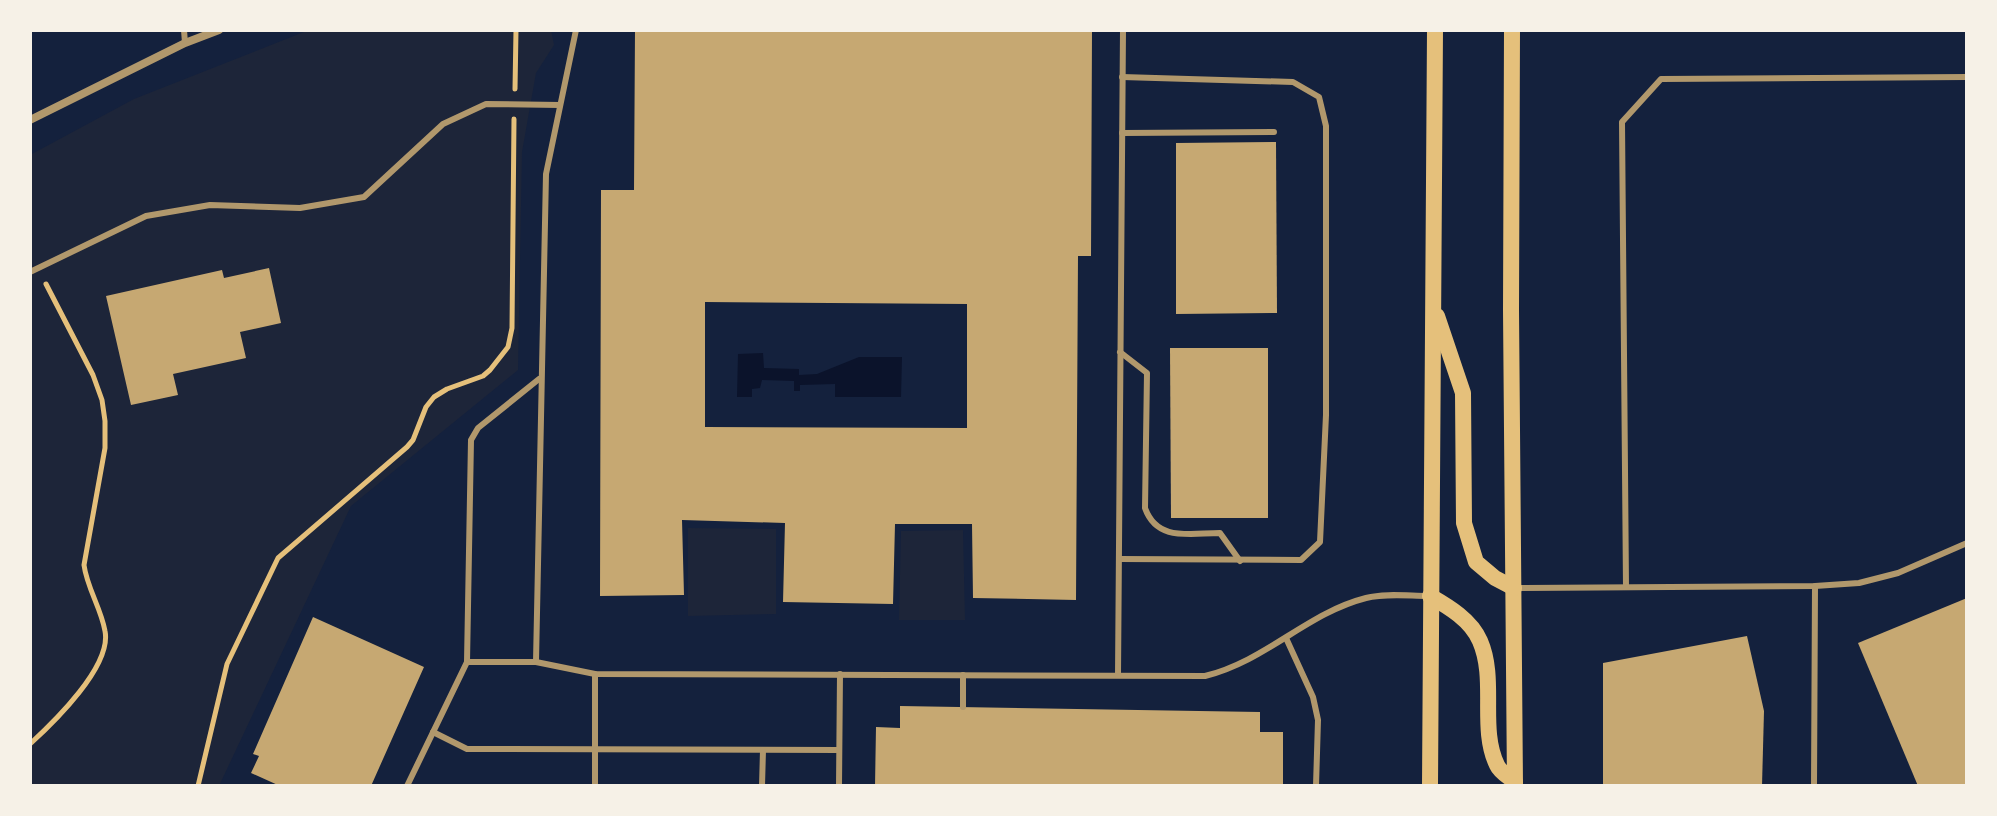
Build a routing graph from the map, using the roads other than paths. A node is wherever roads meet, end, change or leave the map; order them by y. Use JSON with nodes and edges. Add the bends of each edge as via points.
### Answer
{"nodes":[{"id":1,"x":184,"y":30,"type":"edge"},
{"id":2,"x":219,"y":30,"type":"edge"},
{"id":3,"x":576,"y":30,"type":"edge"},
{"id":4,"x":1123,"y":30,"type":"edge"},
{"id":5,"x":1435,"y":30,"type":"edge"},
{"id":6,"x":1512,"y":30,"type":"edge"},
{"id":7,"x":185,"y":43,"type":"junction"},
{"id":8,"x":1122,"y":77,"type":"junction"},
{"id":9,"x":1967,"y":77,"type":"edge"},
{"id":10,"x":560,"y":105,"type":"junction"},
{"id":11,"x":30,"y":120,"type":"edge"},
{"id":12,"x":1274,"y":132,"type":"dead end"},
{"id":13,"x":1122,"y":133,"type":"junction"},
{"id":14,"x":34,"y":270,"type":"edge"},
{"id":15,"x":1433,"y":303,"type":"junction"},
{"id":16,"x":1120,"y":352,"type":"junction"},
{"id":17,"x":540,"y":378,"type":"junction"},
{"id":18,"x":1967,"y":543,"type":"edge"},
{"id":19,"x":1119,"y":559,"type":"junction"},
{"id":20,"x":1240,"y":561,"type":"junction"},
{"id":21,"x":1815,"y":586,"type":"junction"},
{"id":22,"x":1626,"y":587,"type":"junction"},
{"id":23,"x":1514,"y":588,"type":"junction"},
{"id":24,"x":1430,"y":596,"type":"junction"},
{"id":25,"x":1286,"y":638,"type":"junction"},
{"id":26,"x":467,"y":662,"type":"junction"},
{"id":27,"x":536,"y":662,"type":"junction"},
{"id":28,"x":595,"y":674,"type":"junction"},
{"id":29,"x":840,"y":674,"type":"junction"},
{"id":30,"x":963,"y":675,"type":"junction"},
{"id":31,"x":1118,"y":675,"type":"junction"},
{"id":32,"x":963,"y":707,"type":"dead end"},
{"id":33,"x":433,"y":732,"type":"junction"},
{"id":34,"x":763,"y":750,"type":"junction"},
{"id":35,"x":839,"y":750,"type":"junction"},
{"id":36,"x":594,"y":751,"type":"junction"},
{"id":37,"x":1515,"y":784,"type":"edge"},
{"id":38,"x":407,"y":786,"type":"edge"},
{"id":39,"x":595,"y":786,"type":"edge"},
{"id":40,"x":762,"y":786,"type":"edge"},
{"id":41,"x":839,"y":786,"type":"edge"},
{"id":42,"x":1316,"y":786,"type":"edge"},
{"id":43,"x":1430,"y":786,"type":"edge"},
{"id":44,"x":1814,"y":786,"type":"edge"}],
"edges":[{"from":1,"to":7,"type":"lane"},
{"from":2,"to":7,"type":"street"},
{"from":3,"to":10,"type":"lane"},
{"from":4,"to":8,"type":"lane"},
{"from":5,"to":15,"type":"main road"},
{"from":6,"to":23,"type":"main road"},
{"from":7,"to":11,"type":"street"},
{"from":8,"to":13,"type":"lane"},
{"from":8,"to":20,"type":"lane","via":[[1293,82],[1319,97],[1326,126],[1326,415],[1320,542],[1301,560]]},
{"from":9,"to":22,"type":"lane","via":[[1661,79],[1622,122]]},
{"from":10,"to":14,"type":"lane","via":[[486,104],[443,124],[364,197],[300,208],[210,205],[146,216]]},
{"from":10,"to":17,"type":"lane","via":[[546,174]]},
{"from":12,"to":13,"type":"lane"},
{"from":13,"to":16,"type":"lane"},
{"from":15,"to":23,"type":"main road","via":[[1463,393],[1464,523],[1476,562]]},
{"from":15,"to":24,"type":"main road"},
{"from":16,"to":19,"type":"lane"},
{"from":16,"to":20,"type":"lane","via":[[1147,373],[1145,508],[1150,523],[1163,532],[1220,533]]},
{"from":17,"to":26,"type":"lane","via":[[478,428],[471,440]]},
{"from":17,"to":27,"type":"lane"},
{"from":18,"to":21,"type":"lane","via":[[1898,573]]},
{"from":19,"to":20,"type":"lane"},
{"from":19,"to":31,"type":"lane"},
{"from":21,"to":22,"type":"lane"},
{"from":21,"to":44,"type":"lane"},
{"from":22,"to":23,"type":"lane"},
{"from":23,"to":37,"type":"main road"},
{"from":24,"to":25,"type":"lane","via":[[1369,597],[1328,612]]},
{"from":24,"to":37,"type":"main road","via":[[1452,609],[1481,643],[1491,746],[1498,768]]},
{"from":24,"to":43,"type":"main road"},
{"from":25,"to":31,"type":"lane","via":[[1240,665],[1205,676]]},
{"from":25,"to":42,"type":"lane","via":[[1318,720]]},
{"from":26,"to":27,"type":"lane"},
{"from":26,"to":33,"type":"lane"},
{"from":27,"to":28,"type":"lane"},
{"from":28,"to":29,"type":"lane"},
{"from":28,"to":36,"type":"lane"},
{"from":29,"to":30,"type":"lane"},
{"from":29,"to":35,"type":"lane"},
{"from":30,"to":31,"type":"lane"},
{"from":30,"to":32,"type":"lane"},
{"from":33,"to":36,"type":"lane","via":[[467,749]]},
{"from":33,"to":38,"type":"lane"},
{"from":34,"to":35,"type":"lane"},
{"from":34,"to":36,"type":"lane"},
{"from":34,"to":40,"type":"lane"},
{"from":35,"to":41,"type":"lane"},
{"from":36,"to":39,"type":"lane"}]}
